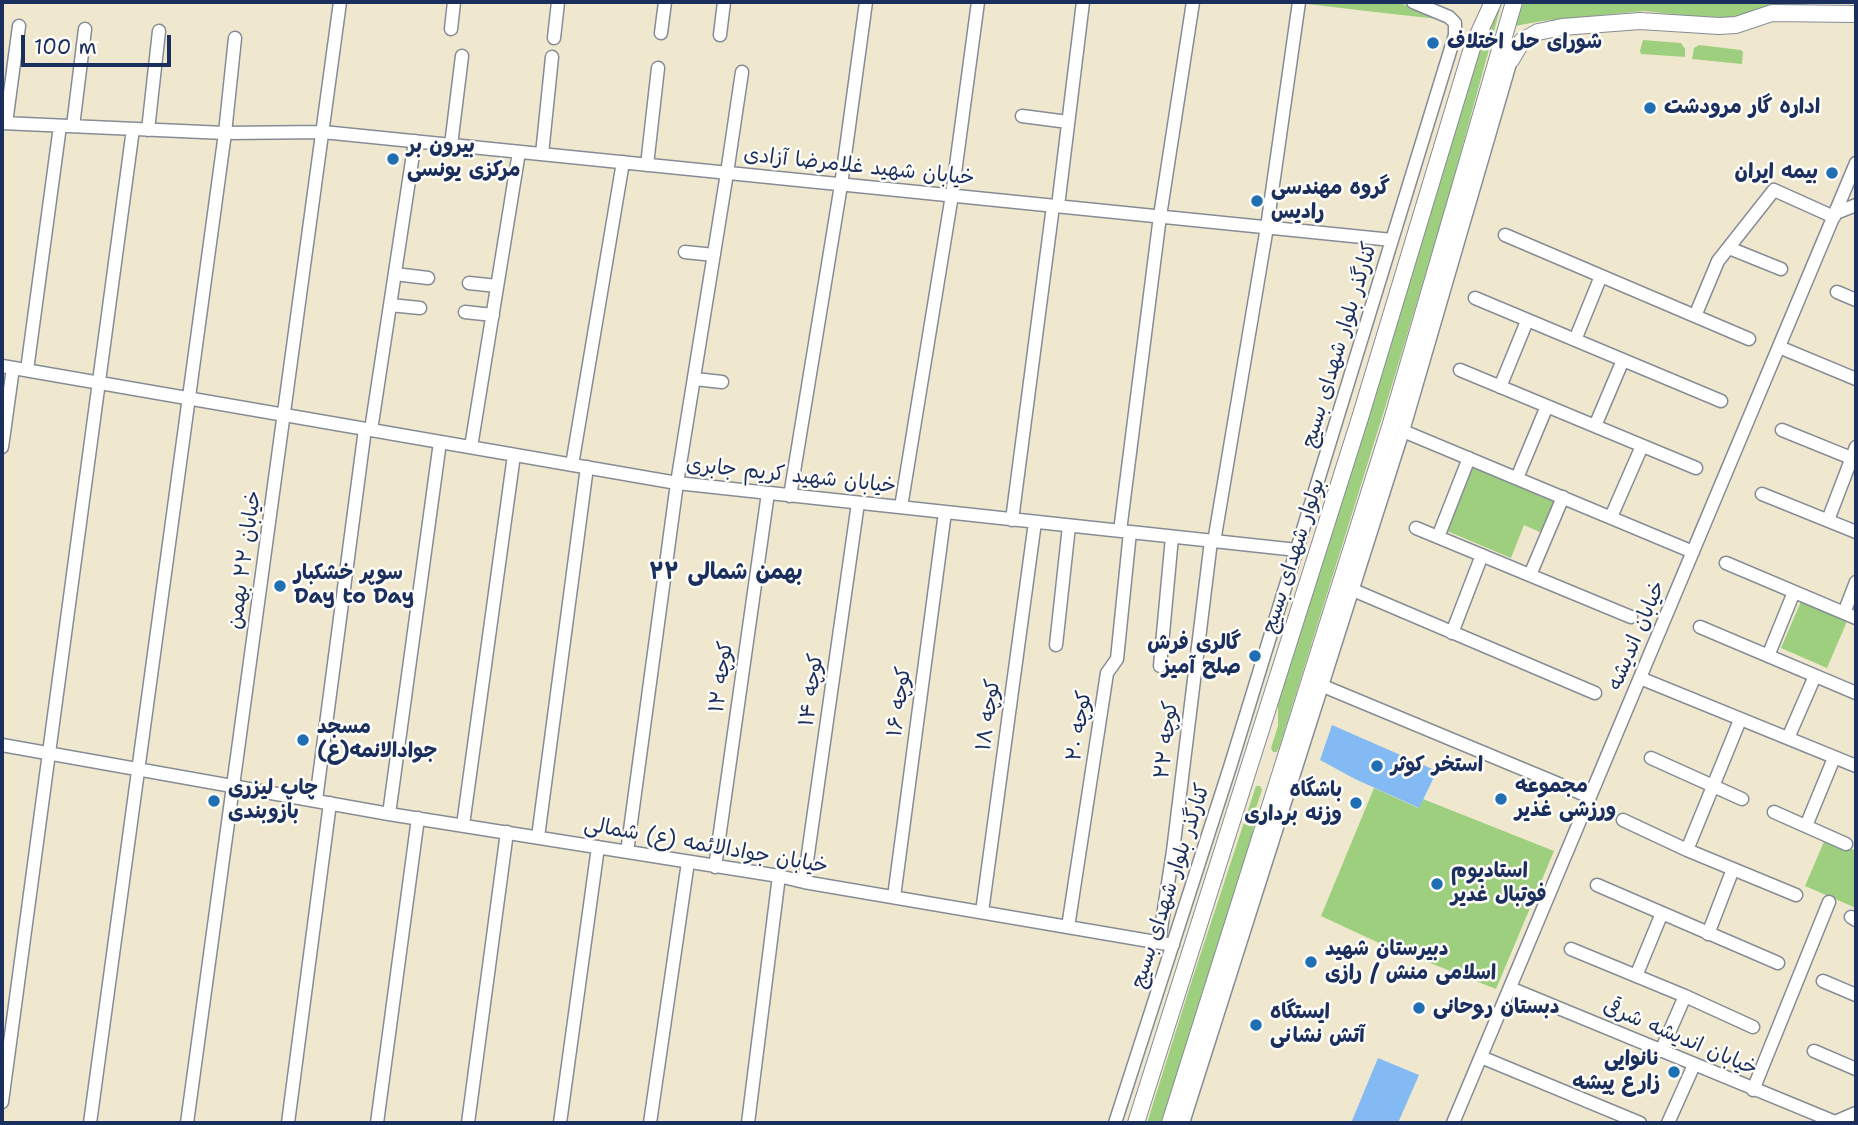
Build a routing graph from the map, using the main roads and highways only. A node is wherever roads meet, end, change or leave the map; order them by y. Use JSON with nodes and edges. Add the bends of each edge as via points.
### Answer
{"nodes":[{"id":1,"x":1493,"y":2,"type":"edge"},
{"id":2,"x":1514,"y":2,"type":"edge"},
{"id":3,"x":1823,"y":2,"type":"edge"},
{"id":4,"x":1854,"y":13,"type":"edge"},
{"id":5,"x":1511,"y":60,"type":"road end"},
{"id":6,"x":1263,"y":776,"type":"junction"},
{"id":7,"x":1136,"y":1123,"type":"edge"},
{"id":8,"x":1170,"y":1123,"type":"edge"}],
"edges":[{"from":1,"to":6,"type":"main road","name":"بولوار شهدای بسیج","via":[[1472,48],[1281,667]]},
{"from":2,"to":6,"type":"main road","name":"بولوار شهدای بسیج","via":[[1377,467]]},
{"from":3,"to":4,"type":"main road"},
{"from":4,"to":5,"type":"main road","via":[[1772,13],[1719,26],[1640,21],[1562,27],[1522,41]]},
{"from":6,"to":7,"type":"main road","name":"بولوار شهدای بسیج","via":[[1227,837]]},
{"from":6,"to":8,"type":"main road","name":"بولوار شهدای بسیج"}]}
